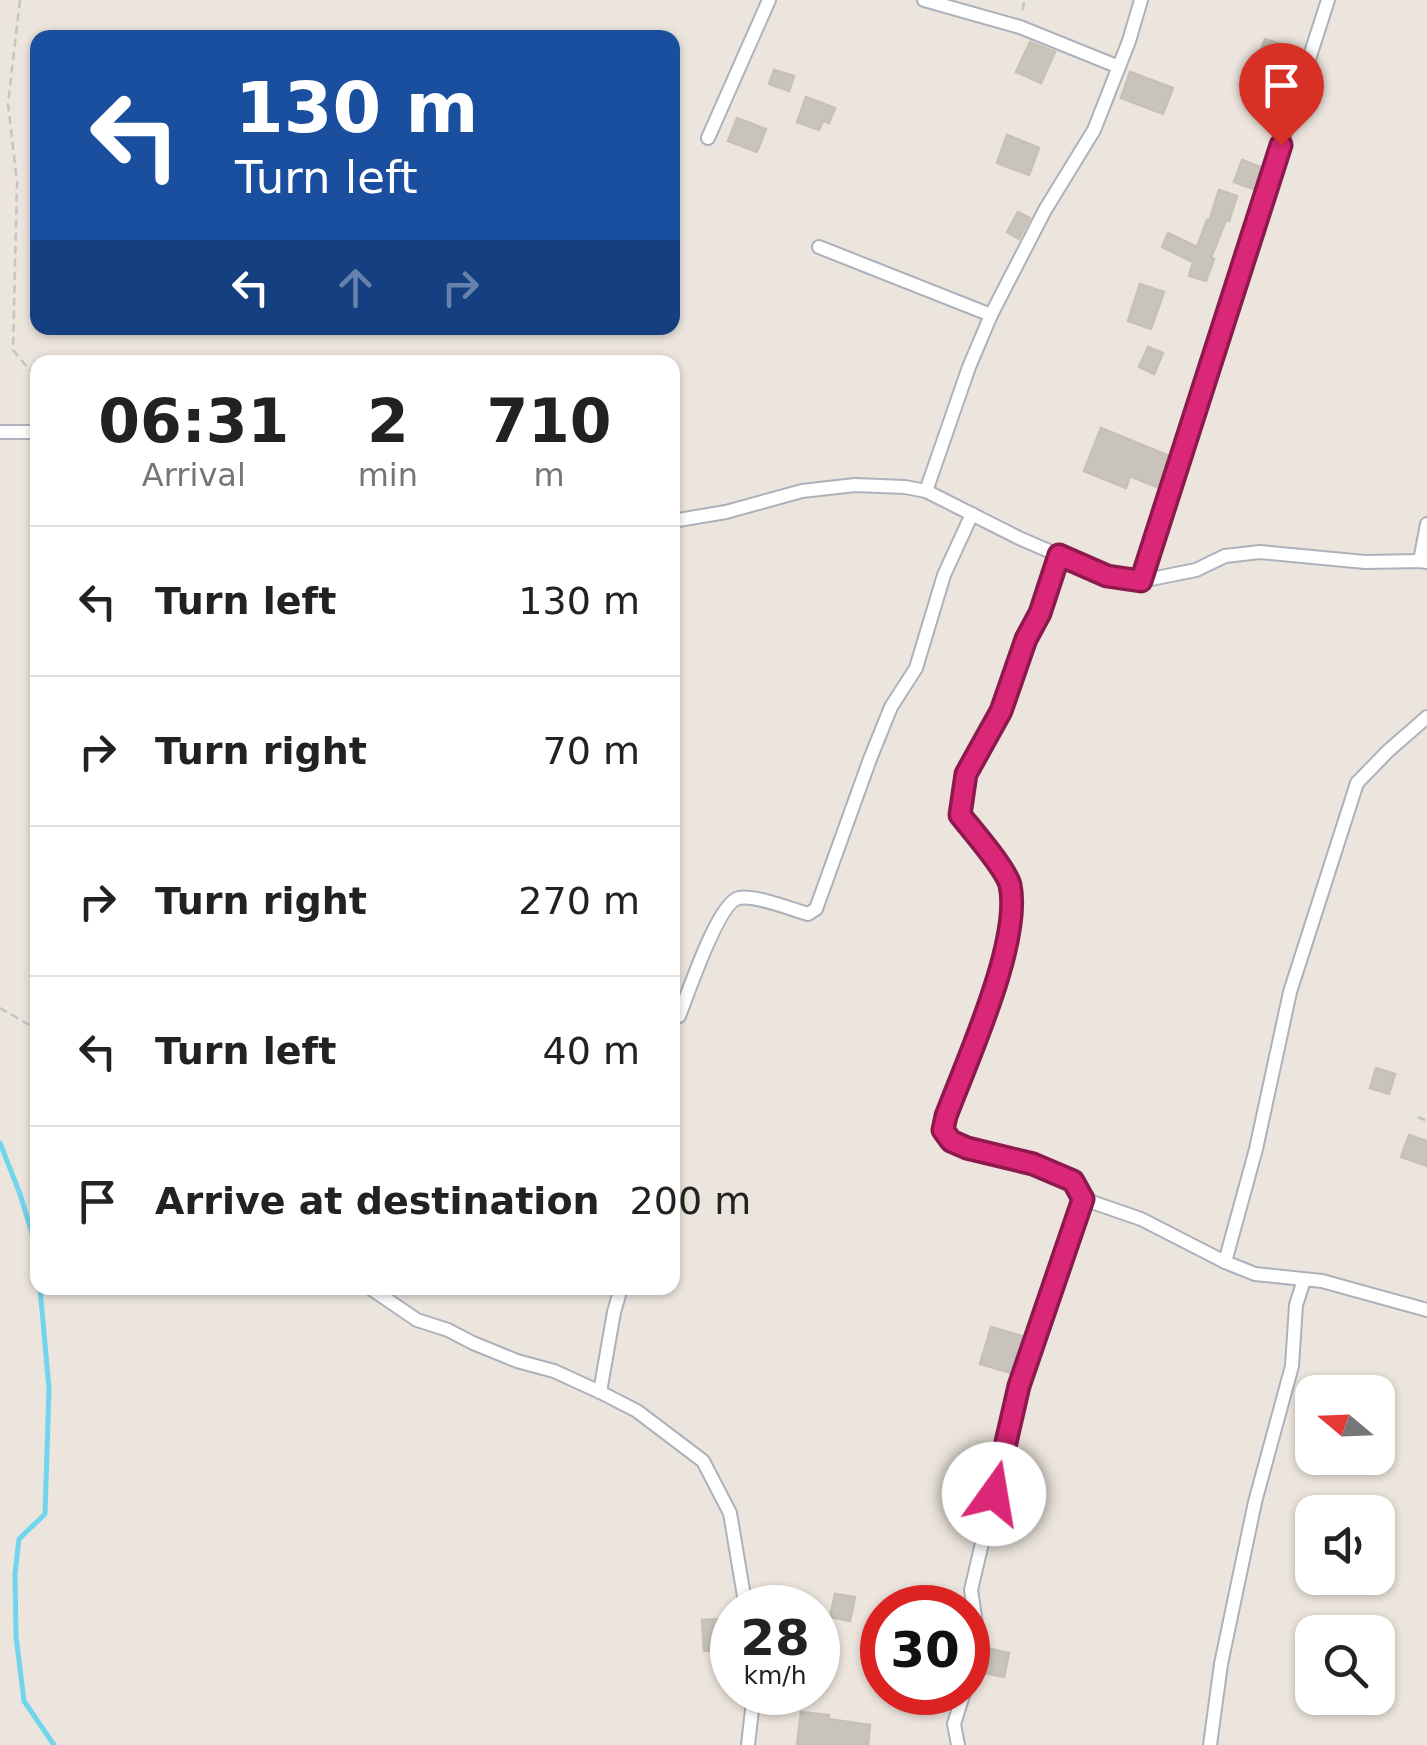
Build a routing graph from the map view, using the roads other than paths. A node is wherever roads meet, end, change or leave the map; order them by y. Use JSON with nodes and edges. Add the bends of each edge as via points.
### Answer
{"nodes":[{"id":1,"x":769,"y":0,"type":"edge"},
{"id":2,"x":924,"y":0,"type":"edge"},
{"id":3,"x":1142,"y":0,"type":"edge"},
{"id":4,"x":1328,"y":0,"type":"edge"},
{"id":5,"x":1119,"y":67,"type":"junction"},
{"id":6,"x":708,"y":138,"type":"dead end"},
{"id":7,"x":819,"y":247,"type":"dead end"},
{"id":8,"x":991,"y":315,"type":"junction"},
{"id":9,"x":0,"y":432,"type":"edge"},
{"id":10,"x":30,"y":432,"type":"edge"},
{"id":11,"x":926,"y":491,"type":"junction"},
{"id":12,"x":972,"y":514,"type":"junction"},
{"id":13,"x":680,"y":520,"type":"edge"},
{"id":14,"x":1427,"y":524,"type":"edge"},
{"id":15,"x":1059,"y":555,"type":"junction"},
{"id":16,"x":1423,"y":562,"type":"edge"},
{"id":17,"x":1141,"y":581,"type":"junction"},
{"id":18,"x":1427,"y":717,"type":"edge"},
{"id":19,"x":680,"y":1013,"type":"edge"},
{"id":20,"x":1083,"y":1199,"type":"junction"},
{"id":21,"x":1225,"y":1262,"type":"junction"},
{"id":22,"x":1304,"y":1280,"type":"junction"},
{"id":23,"x":380,"y":1295,"type":"edge"},
{"id":24,"x":619,"y":1295,"type":"edge"},
{"id":25,"x":1427,"y":1310,"type":"edge"},
{"id":26,"x":600,"y":1392,"type":"junction"},
{"id":27,"x":742,"y":1585,"type":"edge"},
{"id":28,"x":971,"y":1585,"type":"edge"},
{"id":29,"x":751,"y":1715,"type":"edge"},
{"id":30,"x":957,"y":1715,"type":"edge"},
{"id":31,"x":748,"y":1745,"type":"edge"},
{"id":32,"x":958,"y":1745,"type":"edge"},
{"id":33,"x":1210,"y":1745,"type":"edge"}],
"edges":[{"from":1,"to":6,"type":"street"},
{"from":2,"to":5,"type":"street","via":[[1020,27]]},
{"from":3,"to":5,"type":"street"},
{"from":4,"to":17,"type":"street"},
{"from":5,"to":8,"type":"street","via":[[1094,130]]},
{"from":7,"to":8,"type":"street"},
{"from":8,"to":11,"type":"street"},
{"from":9,"to":10,"type":"street"},
{"from":11,"to":12,"type":"street"},
{"from":11,"to":13,"type":"street","via":[[802,491]]},
{"from":12,"to":15,"type":"street"},
{"from":12,"to":19,"type":"street","via":[[816,908],[808,914],[732,900],[718,918]]},
{"from":14,"to":16,"type":"street"},
{"from":15,"to":17,"type":"street","via":[[1107,576]]},
{"from":15,"to":20,"type":"street","via":[[1001,711],[966,774],[960,815],[1009,881],[1012,912],[998,979],[943,1130],[967,1148],[1073,1181]]},
{"from":16,"to":17,"type":"street","via":[[1260,552]]},
{"from":18,"to":21,"type":"street","via":[[1357,782],[1290,992]]},
{"from":20,"to":21,"type":"street"},
{"from":20,"to":28,"type":"street","via":[[1019,1386]]},
{"from":21,"to":22,"type":"street","via":[[1255,1274]]},
{"from":22,"to":25,"type":"street"},
{"from":22,"to":33,"type":"street","via":[[1292,1366],[1255,1502]]},
{"from":23,"to":26,"type":"street","via":[[417,1320]]},
{"from":24,"to":26,"type":"street"},
{"from":26,"to":27,"type":"street","via":[[703,1461],[730,1512]]},
{"from":29,"to":31,"type":"street"},
{"from":30,"to":32,"type":"street"}]}
